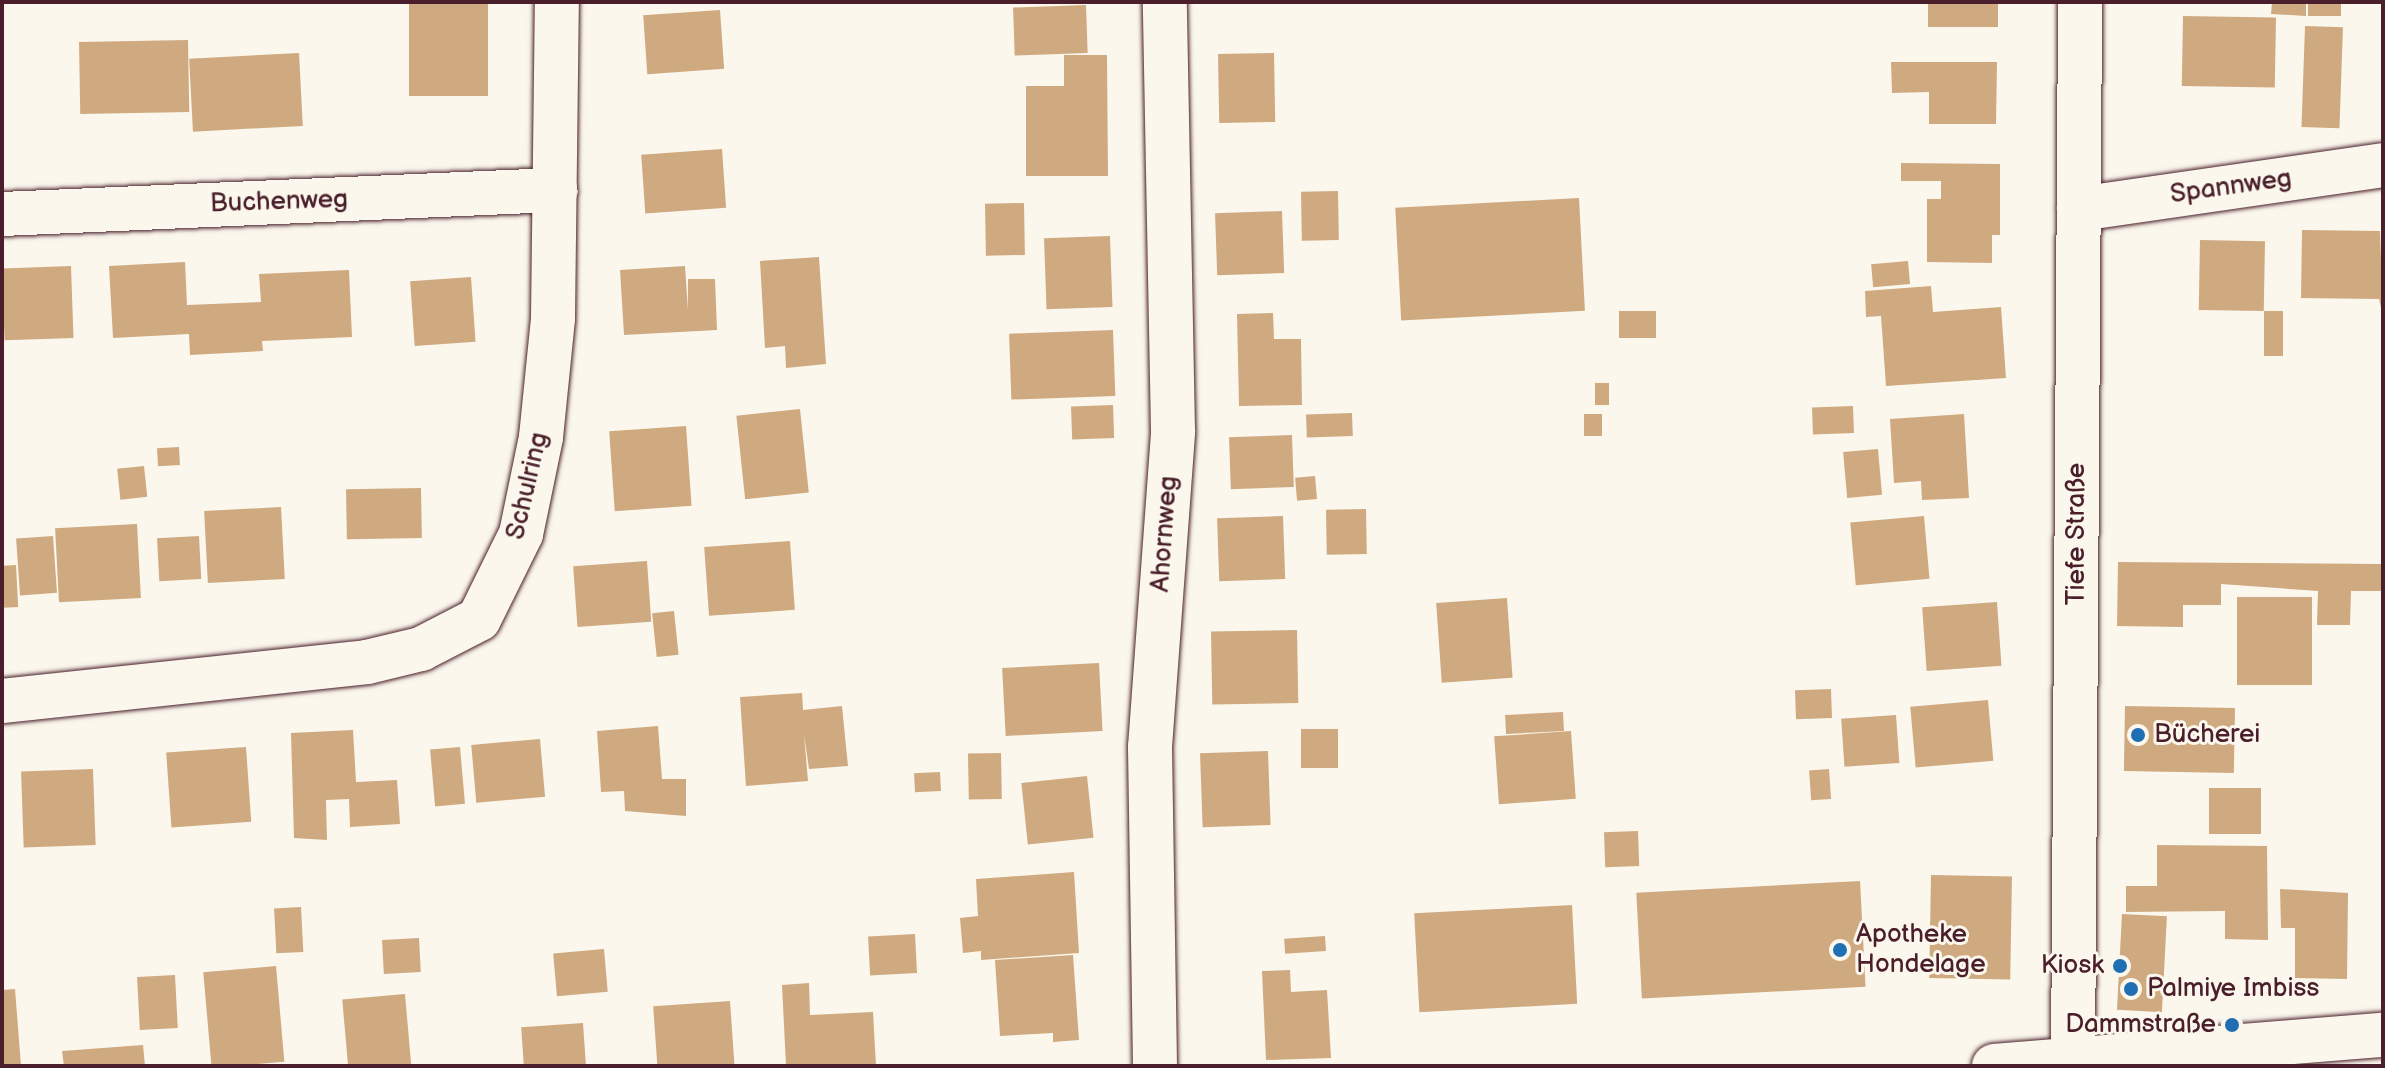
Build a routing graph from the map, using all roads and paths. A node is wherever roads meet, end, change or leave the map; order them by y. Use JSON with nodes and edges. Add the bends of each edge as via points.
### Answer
{"nodes":[{"id":1,"x":557,"y":2,"type":"edge"},
{"id":2,"x":1165,"y":2,"type":"edge"},
{"id":3,"x":2080,"y":2,"type":"edge"},
{"id":4,"x":2383,"y":165,"type":"edge"},
{"id":5,"x":555,"y":190,"type":"junction"},
{"id":6,"x":2079,"y":209,"type":"junction"},
{"id":7,"x":2,"y":214,"type":"edge"},
{"id":8,"x":2,"y":701,"type":"edge"},
{"id":9,"x":2383,"y":1035,"type":"edge"},
{"id":10,"x":2073,"y":1062,"type":"edge"},
{"id":11,"x":1155,"y":1066,"type":"edge"},
{"id":12,"x":1994,"y":1066,"type":"edge"}],
"edges":[{"from":1,"to":5,"type":"street","name":"Schulring"},
{"from":2,"to":11,"type":"street","name":"Ahornweg","via":[[1173,431],[1150,747]]},
{"from":3,"to":6,"type":"street","name":"Tiefe Straße"},
{"from":4,"to":6,"type":"street","name":"Spannweg"},
{"from":5,"to":7,"type":"street","name":"Buchenweg"},
{"from":5,"to":8,"type":"street","name":"Schulring","via":[[541,437],[521,534],[479,619],[421,649],[367,662]]},
{"from":6,"to":10,"type":"street","name":"Tiefe Straße"},
{"from":9,"to":10,"type":"street"},
{"from":10,"to":12,"type":"street"}]}
